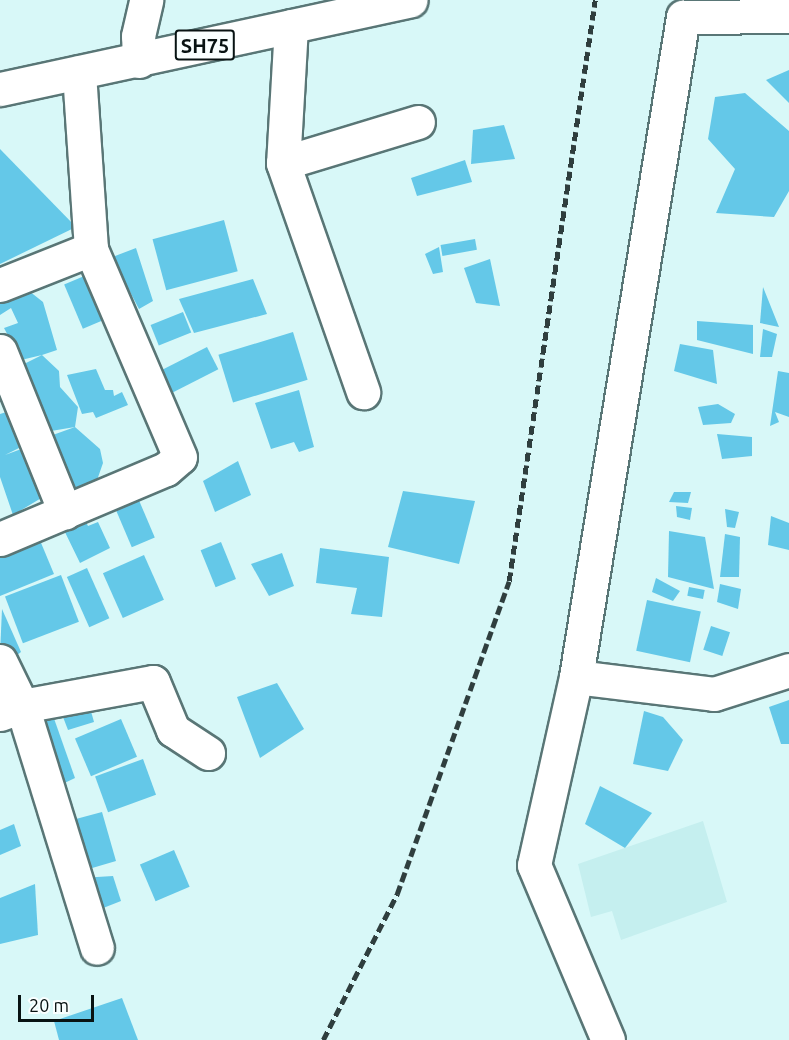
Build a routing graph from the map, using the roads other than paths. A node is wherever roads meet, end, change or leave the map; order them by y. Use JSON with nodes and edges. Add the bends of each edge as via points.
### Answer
{"nodes":[{"id":1,"x":146,"y":0,"type":"edge"},
{"id":2,"x":410,"y":0,"type":"edge"},
{"id":3,"x":789,"y":16,"type":"edge"},
{"id":4,"x":291,"y":26,"type":"junction"},
{"id":5,"x":140,"y":61,"type":"junction"},
{"id":6,"x":79,"y":72,"type":"junction"},
{"id":7,"x":0,"y":90,"type":"edge"},
{"id":8,"x":418,"y":122,"type":"dead end"},
{"id":9,"x":283,"y":163,"type":"junction"},
{"id":10,"x":91,"y":249,"type":"junction"},
{"id":11,"x":0,"y":285,"type":"edge"},
{"id":12,"x":0,"y":351,"type":"edge"},
{"id":13,"x":363,"y":392,"type":"dead end"},
{"id":14,"x":65,"y":512,"type":"junction"},
{"id":15,"x":0,"y":538,"type":"edge"},
{"id":16,"x":0,"y":661,"type":"edge"},
{"id":17,"x":789,"y":670,"type":"edge"},
{"id":18,"x":576,"y":677,"type":"junction"},
{"id":19,"x":11,"y":710,"type":"edge"},
{"id":20,"x":208,"y":753,"type":"dead end"},
{"id":21,"x":97,"y":948,"type":"dead end"},
{"id":22,"x":608,"y":1040,"type":"edge"}],
"edges":[{"from":1,"to":5,"type":"street","via":[[138,36]]},
{"from":2,"to":4,"type":"street","number":"SH75"},
{"from":3,"to":18,"type":"street","via":[[683,17]]},
{"from":4,"to":5,"type":"street","number":"SH75"},
{"from":4,"to":9,"type":"street"},
{"from":5,"to":6,"type":"street","number":"SH75"},
{"from":6,"to":7,"type":"street","number":"SH75"},
{"from":6,"to":10,"type":"street"},
{"from":8,"to":9,"type":"street"},
{"from":9,"to":13,"type":"street"},
{"from":10,"to":11,"type":"street"},
{"from":10,"to":14,"type":"street","via":[[180,457],[166,469]]},
{"from":12,"to":14,"type":"street"},
{"from":14,"to":15,"type":"street"},
{"from":16,"to":19,"type":"street"},
{"from":17,"to":18,"type":"street","via":[[714,693]]},
{"from":18,"to":22,"type":"street","via":[[534,865]]},
{"from":19,"to":20,"type":"street","via":[[153,682],[173,730]]},
{"from":19,"to":21,"type":"street"}]}
